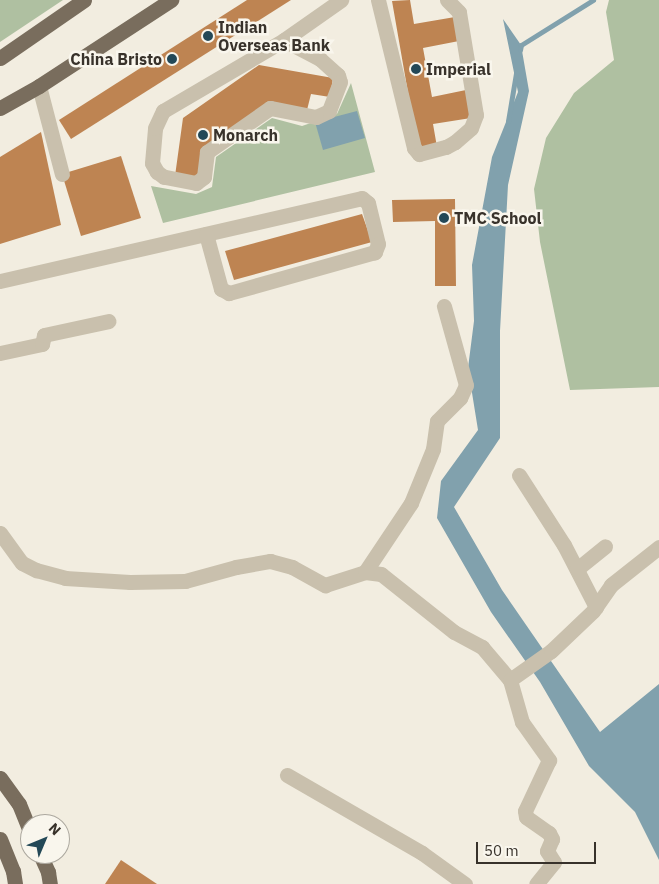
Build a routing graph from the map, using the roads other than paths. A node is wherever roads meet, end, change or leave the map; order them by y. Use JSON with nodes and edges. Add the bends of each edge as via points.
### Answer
{"nodes":[{"id":1,"x":84,"y":0,"type":"edge"},
{"id":2,"x":171,"y":0,"type":"edge"},
{"id":3,"x":341,"y":0,"type":"edge"},
{"id":4,"x":378,"y":0,"type":"edge"},
{"id":5,"x":447,"y":0,"type":"edge"},
{"id":6,"x":284,"y":40,"type":"junction"},
{"id":7,"x":2,"y":52,"type":"edge"},
{"id":8,"x":39,"y":86,"type":"junction"},
{"id":9,"x":0,"y":108,"type":"edge"},
{"id":10,"x":62,"y":174,"type":"dead end"},
{"id":11,"x":206,"y":234,"type":"junction"},
{"id":12,"x":0,"y":281,"type":"edge"},
{"id":13,"x":444,"y":306,"type":"dead end"},
{"id":14,"x":109,"y":321,"type":"dead end"},
{"id":15,"x":0,"y":353,"type":"edge"},
{"id":16,"x":519,"y":475,"type":"dead end"},
{"id":17,"x":0,"y":533,"type":"edge"},
{"id":18,"x":605,"y":546,"type":"dead end"},
{"id":19,"x":659,"y":547,"type":"edge"},
{"id":20,"x":577,"y":569,"type":"junction"},
{"id":21,"x":365,"y":572,"type":"junction"},
{"id":22,"x":596,"y":606,"type":"junction"},
{"id":23,"x":510,"y":680,"type":"junction"},
{"id":24,"x":287,"y":775,"type":"dead end"},
{"id":25,"x":0,"y":778,"type":"edge"},
{"id":26,"x":22,"y":814,"type":"edge"},
{"id":27,"x":0,"y":839,"type":"edge"},
{"id":28,"x":44,"y":864,"type":"edge"},
{"id":29,"x":16,"y":884,"type":"edge"},
{"id":30,"x":50,"y":884,"type":"edge"},
{"id":31,"x":465,"y":884,"type":"edge"},
{"id":32,"x":536,"y":884,"type":"edge"}],
"edges":[{"from":1,"to":7,"type":"main road"},
{"from":2,"to":8,"type":"main road"},
{"from":3,"to":6,"type":"street"},
{"from":4,"to":5,"type":"street","via":[[418,154],[455,142],[471,128],[476,115],[458,12]]},
{"from":6,"to":6,"type":"street","via":[[320,59],[338,75],[340,82],[329,111],[316,117],[270,108],[207,152],[204,177],[196,183],[164,177],[157,172],[152,163],[155,128],[163,111]]},
{"from":8,"to":9,"type":"main road"},
{"from":8,"to":10,"type":"street"},
{"from":11,"to":11,"type":"street","via":[[362,198],[368,203],[378,244],[375,252],[229,293],[221,289]]},
{"from":11,"to":12,"type":"street"},
{"from":13,"to":21,"type":"street","via":[[466,385],[460,398],[437,421],[433,449],[411,503]]},
{"from":14,"to":15,"type":"street","via":[[44,335],[42,344]]},
{"from":16,"to":20,"type":"street"},
{"from":17,"to":21,"type":"street","via":[[22,562],[64,578],[185,581],[270,561],[292,567],[325,585]]},
{"from":18,"to":20,"type":"street"},
{"from":19,"to":22,"type":"street","via":[[611,585]]},
{"from":20,"to":22,"type":"street"},
{"from":21,"to":23,"type":"street","via":[[381,574],[454,632],[470,638]]},
{"from":22,"to":23,"type":"street","via":[[551,651]]},
{"from":23,"to":32,"type":"street","via":[[522,722],[549,760],[524,811],[526,817],[549,833],[552,839],[547,851],[554,862]]},
{"from":24,"to":31,"type":"street","via":[[422,853]]},
{"from":25,"to":26,"type":"main road"},
{"from":27,"to":29,"type":"main road"},
{"from":28,"to":30,"type":"main road"}]}
